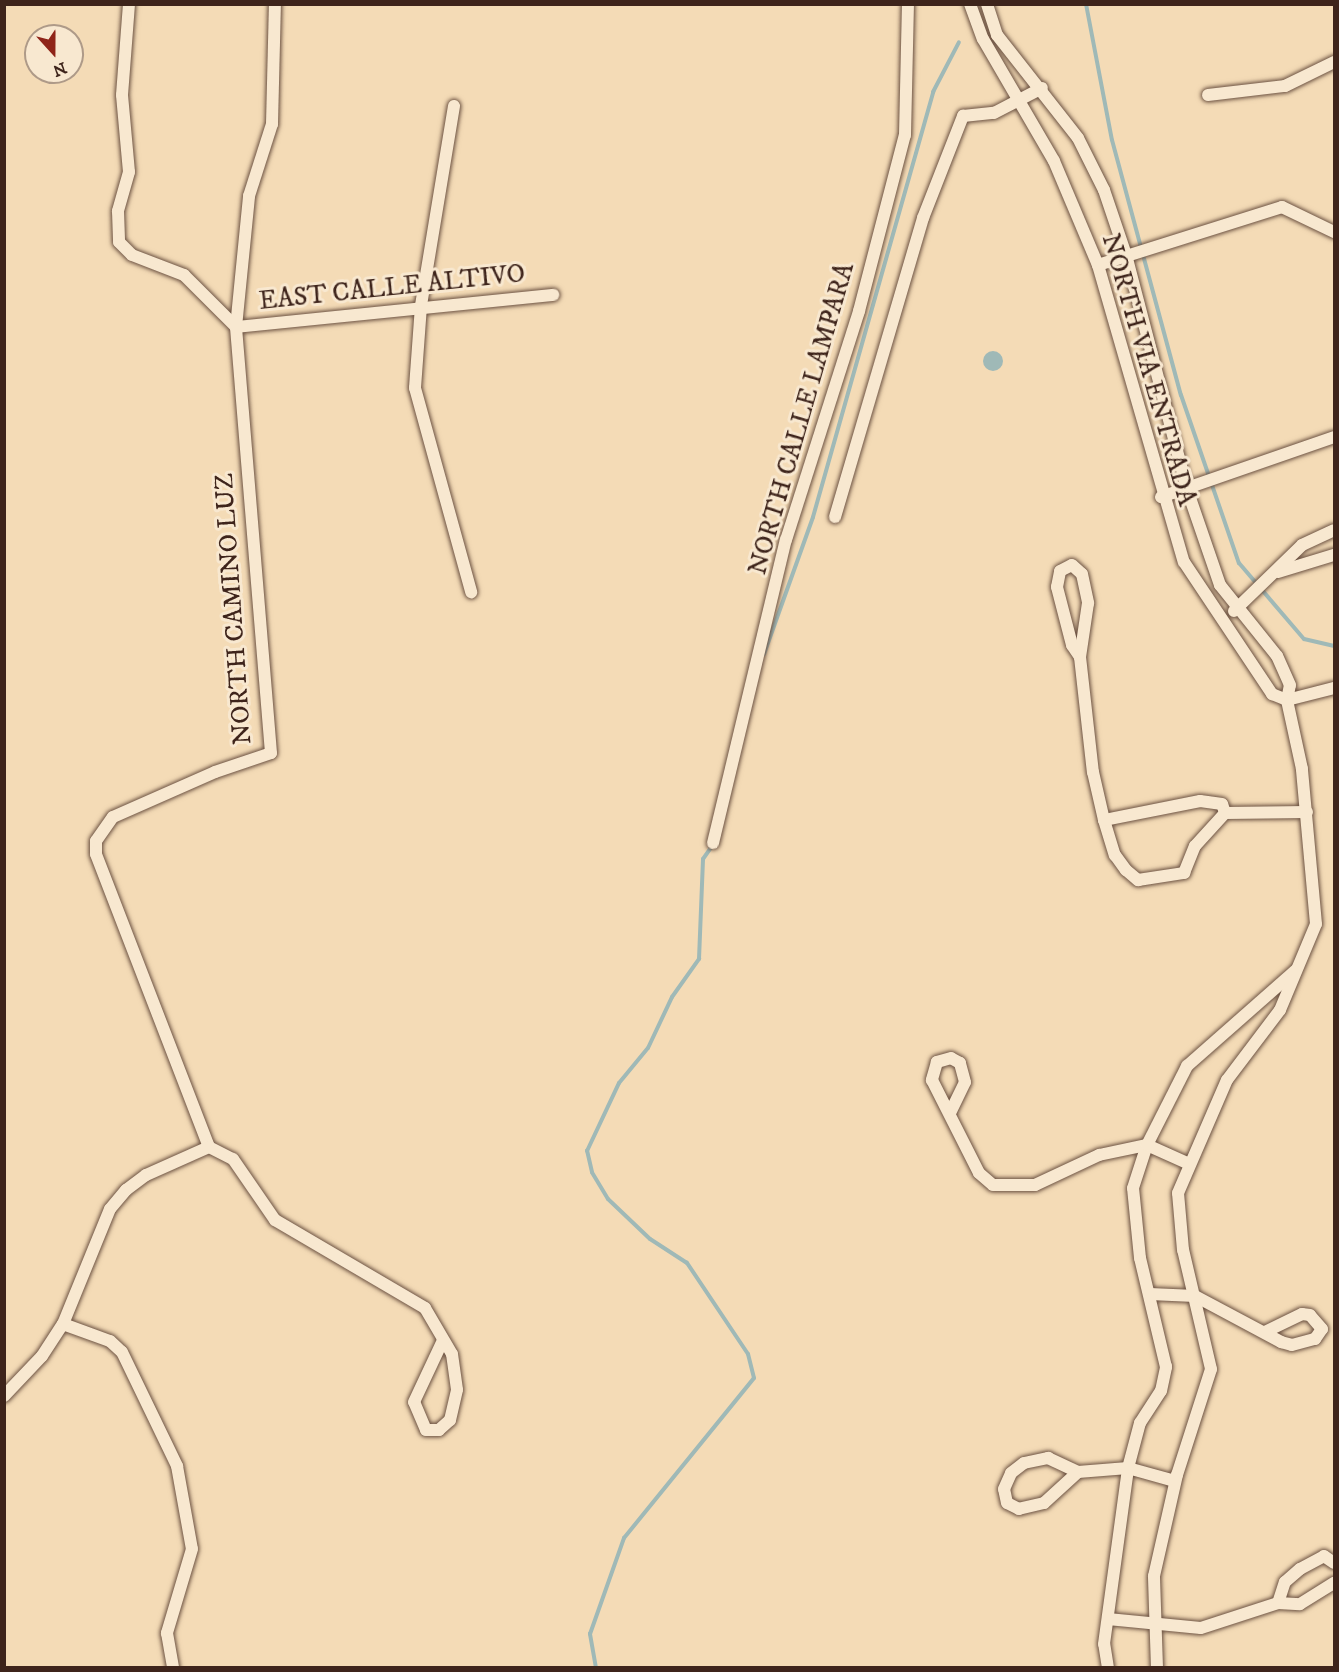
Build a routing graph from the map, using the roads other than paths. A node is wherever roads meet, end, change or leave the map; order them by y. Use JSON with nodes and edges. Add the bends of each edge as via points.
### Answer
{"nodes":[{"id":1,"x":129,"y":4,"type":"edge"},
{"id":2,"x":275,"y":4,"type":"edge"},
{"id":3,"x":908,"y":4,"type":"edge"},
{"id":4,"x":970,"y":4,"type":"edge"},
{"id":5,"x":987,"y":4,"type":"edge"},
{"id":6,"x":1335,"y":62,"type":"edge"},
{"id":7,"x":1042,"y":88,"type":"junction"},
{"id":8,"x":1208,"y":95,"type":"dead end"},
{"id":9,"x":1020,"y":102,"type":"junction"},
{"id":10,"x":454,"y":106,"type":"dead end"},
{"id":11,"x":1335,"y":232,"type":"edge"},
{"id":12,"x":1126,"y":255,"type":"junction"},
{"id":13,"x":1098,"y":265,"type":"junction"},
{"id":14,"x":553,"y":295,"type":"dead end"},
{"id":15,"x":421,"y":306,"type":"junction"},
{"id":16,"x":236,"y":327,"type":"junction"},
{"id":17,"x":1335,"y":437,"type":"edge"},
{"id":18,"x":1187,"y":489,"type":"junction"},
{"id":19,"x":1161,"y":497,"type":"junction"},
{"id":20,"x":835,"y":517,"type":"dead end"},
{"id":21,"x":1335,"y":530,"type":"edge"},
{"id":22,"x":1335,"y":555,"type":"edge"},
{"id":23,"x":1278,"y":572,"type":"junction"},
{"id":24,"x":471,"y":592,"type":"dead end"},
{"id":25,"x":1238,"y":608,"type":"junction"},
{"id":26,"x":1225,"y":617,"type":"junction"},
{"id":27,"x":1080,"y":657,"type":"junction"},
{"id":28,"x":1335,"y":688,"type":"edge"},
{"id":29,"x":1287,"y":700,"type":"junction"},
{"id":30,"x":1307,"y":812,"type":"junction"},
{"id":31,"x":1225,"y":813,"type":"junction"},
{"id":32,"x":1104,"y":820,"type":"junction"},
{"id":33,"x":713,"y":843,"type":"dead end"},
{"id":34,"x":1301,"y":965,"type":"junction"},
{"id":35,"x":950,"y":1113,"type":"dead end"},
{"id":36,"x":1147,"y":1145,"type":"junction"},
{"id":37,"x":209,"y":1147,"type":"junction"},
{"id":38,"x":1187,"y":1163,"type":"junction"},
{"id":39,"x":1150,"y":1294,"type":"junction"},
{"id":40,"x":1196,"y":1296,"type":"junction"},
{"id":41,"x":63,"y":1324,"type":"junction"},
{"id":42,"x":1265,"y":1332,"type":"dead end"},
{"id":43,"x":443,"y":1340,"type":"junction"},
{"id":44,"x":4,"y":1396,"type":"edge"},
{"id":45,"x":1128,"y":1468,"type":"junction"},
{"id":46,"x":1078,"y":1472,"type":"junction"},
{"id":47,"x":1176,"y":1480,"type":"junction"},
{"id":48,"x":1335,"y":1563,"type":"edge"},
{"id":49,"x":1335,"y":1583,"type":"edge"},
{"id":50,"x":1278,"y":1604,"type":"junction"},
{"id":51,"x":1108,"y":1619,"type":"junction"},
{"id":52,"x":1154,"y":1623,"type":"junction"},
{"id":53,"x":173,"y":1668,"type":"edge"},
{"id":54,"x":1108,"y":1668,"type":"edge"},
{"id":55,"x":1157,"y":1668,"type":"edge"}],
"edges":[{"from":1,"to":16,"type":"street","via":[[122,95],[129,172],[118,212],[119,242],[132,255],[184,275]]},
{"from":2,"to":16,"type":"street","name":"NORTH CAMINO LUZ","via":[[272,124],[249,196]]},
{"from":3,"to":33,"type":"street","name":"NORTH CALLE LAMPARA","via":[[905,135],[859,311],[786,540]]},
{"from":4,"to":9,"type":"street","name":"NORTH VIA ENTRADA","via":[[983,39]]},
{"from":5,"to":7,"type":"street","name":"NORTH VIA ENTRADA","via":[[997,35]]},
{"from":6,"to":8,"type":"street","via":[[1285,86]]},
{"from":7,"to":9,"type":"street"},
{"from":7,"to":12,"type":"street","name":"NORTH VIA ENTRADA","via":[[1078,138],[1104,190]]},
{"from":9,"to":13,"type":"street","name":"NORTH VIA ENTRADA","via":[[1054,161]]},
{"from":9,"to":20,"type":"street","via":[[994,113],[963,116],[922,218]]},
{"from":10,"to":15,"type":"street"},
{"from":11,"to":12,"type":"street","via":[[1282,207]]},
{"from":12,"to":13,"type":"street"},
{"from":12,"to":18,"type":"street","name":"NORTH VIA ENTRADA"},
{"from":13,"to":19,"type":"street","name":"NORTH VIA ENTRADA"},
{"from":14,"to":15,"type":"street","name":"EAST CALLE ALTIVO"},
{"from":15,"to":16,"type":"street","name":"EAST CALLE ALTIVO"},
{"from":15,"to":24,"type":"street","via":[[414,388]]},
{"from":16,"to":37,"type":"street","name":"NORTH CAMINO LUZ","via":[[271,753],[215,772],[113,817],[96,841],[96,854]]},
{"from":17,"to":18,"type":"street"},
{"from":18,"to":19,"type":"street"},
{"from":18,"to":25,"type":"street","name":"NORTH VIA ENTRADA","via":[[1220,585]]},
{"from":19,"to":26,"type":"street","name":"NORTH VIA ENTRADA","via":[[1184,562]]},
{"from":21,"to":23,"type":"street","via":[[1302,545]]},
{"from":22,"to":23,"type":"street"},
{"from":23,"to":25,"type":"street"},
{"from":25,"to":26,"type":"street"},
{"from":25,"to":29,"type":"street","name":"NORTH VIA ENTRADA","via":[[1277,656],[1290,686]]},
{"from":26,"to":29,"type":"street","name":"NORTH VIA ENTRADA","via":[[1272,694]]},
{"from":27,"to":27,"type":"street","via":[[1088,603],[1082,574],[1072,565],[1060,571],[1057,586],[1072,645]]},
{"from":27,"to":32,"type":"street","via":[[1093,772]]},
{"from":28,"to":29,"type":"street"},
{"from":29,"to":30,"type":"street","name":"NORTH VIA ENTRADA","via":[[1295,723]]},
{"from":30,"to":31,"type":"street"},
{"from":30,"to":34,"type":"street","name":"NORTH VIA ENTRADA","via":[[1316,924]]},
{"from":31,"to":32,"type":"street","via":[[1222,804],[1200,801]]},
{"from":31,"to":32,"type":"street","via":[[1195,846],[1184,873],[1138,880],[1115,855]]},
{"from":34,"to":36,"type":"street","name":"NORTH VIA ENTRADA","via":[[1187,1066]]},
{"from":34,"to":38,"type":"street","name":"NORTH VIA ENTRADA","via":[[1280,1010],[1227,1080]]},
{"from":35,"to":36,"type":"street","via":[[979,1173],[993,1185],[1035,1185],[1098,1155]]},
{"from":36,"to":38,"type":"street"},
{"from":36,"to":39,"type":"street","name":"NORTH VIA ENTRADA","via":[[1133,1188],[1140,1258]]},
{"from":37,"to":41,"type":"street","via":[[146,1175],[110,1209]]},
{"from":37,"to":43,"type":"street","via":[[233,1159],[275,1221],[405,1293],[425,1308]]},
{"from":38,"to":40,"type":"street","name":"NORTH VIA ENTRADA","via":[[1178,1193],[1183,1250]]},
{"from":39,"to":40,"type":"street"},
{"from":39,"to":45,"type":"street","name":"NORTH VIA ENTRADA","via":[[1167,1367],[1161,1391],[1140,1423]]},
{"from":40,"to":42,"type":"street"},
{"from":40,"to":47,"type":"street","name":"NORTH VIA ENTRADA","via":[[1211,1368]]},
{"from":41,"to":44,"type":"street","via":[[42,1356]]},
{"from":41,"to":53,"type":"street","via":[[110,1341],[122,1352],[177,1466],[192,1549],[167,1633]]},
{"from":43,"to":43,"type":"street","via":[[414,1402],[426,1430],[439,1430],[455,1410],[455,1363]]},
{"from":45,"to":46,"type":"street"},
{"from":45,"to":47,"type":"street"},
{"from":45,"to":51,"type":"street","name":"NORTH VIA ENTRADA"},
{"from":46,"to":46,"type":"street","via":[[1048,1458],[1024,1463],[1004,1489],[1007,1503],[1019,1509],[1044,1503]]},
{"from":47,"to":52,"type":"street","name":"NORTH VIA ENTRADA","via":[[1154,1576]]},
{"from":48,"to":50,"type":"street","via":[[1324,1557],[1300,1569],[1285,1582]]},
{"from":49,"to":50,"type":"street","via":[[1300,1604]]},
{"from":50,"to":52,"type":"street","via":[[1201,1628]]},
{"from":51,"to":52,"type":"street"},
{"from":51,"to":54,"type":"street","name":"NORTH VIA ENTRADA","via":[[1104,1644]]},
{"from":52,"to":55,"type":"street","name":"NORTH VIA ENTRADA"}]}
